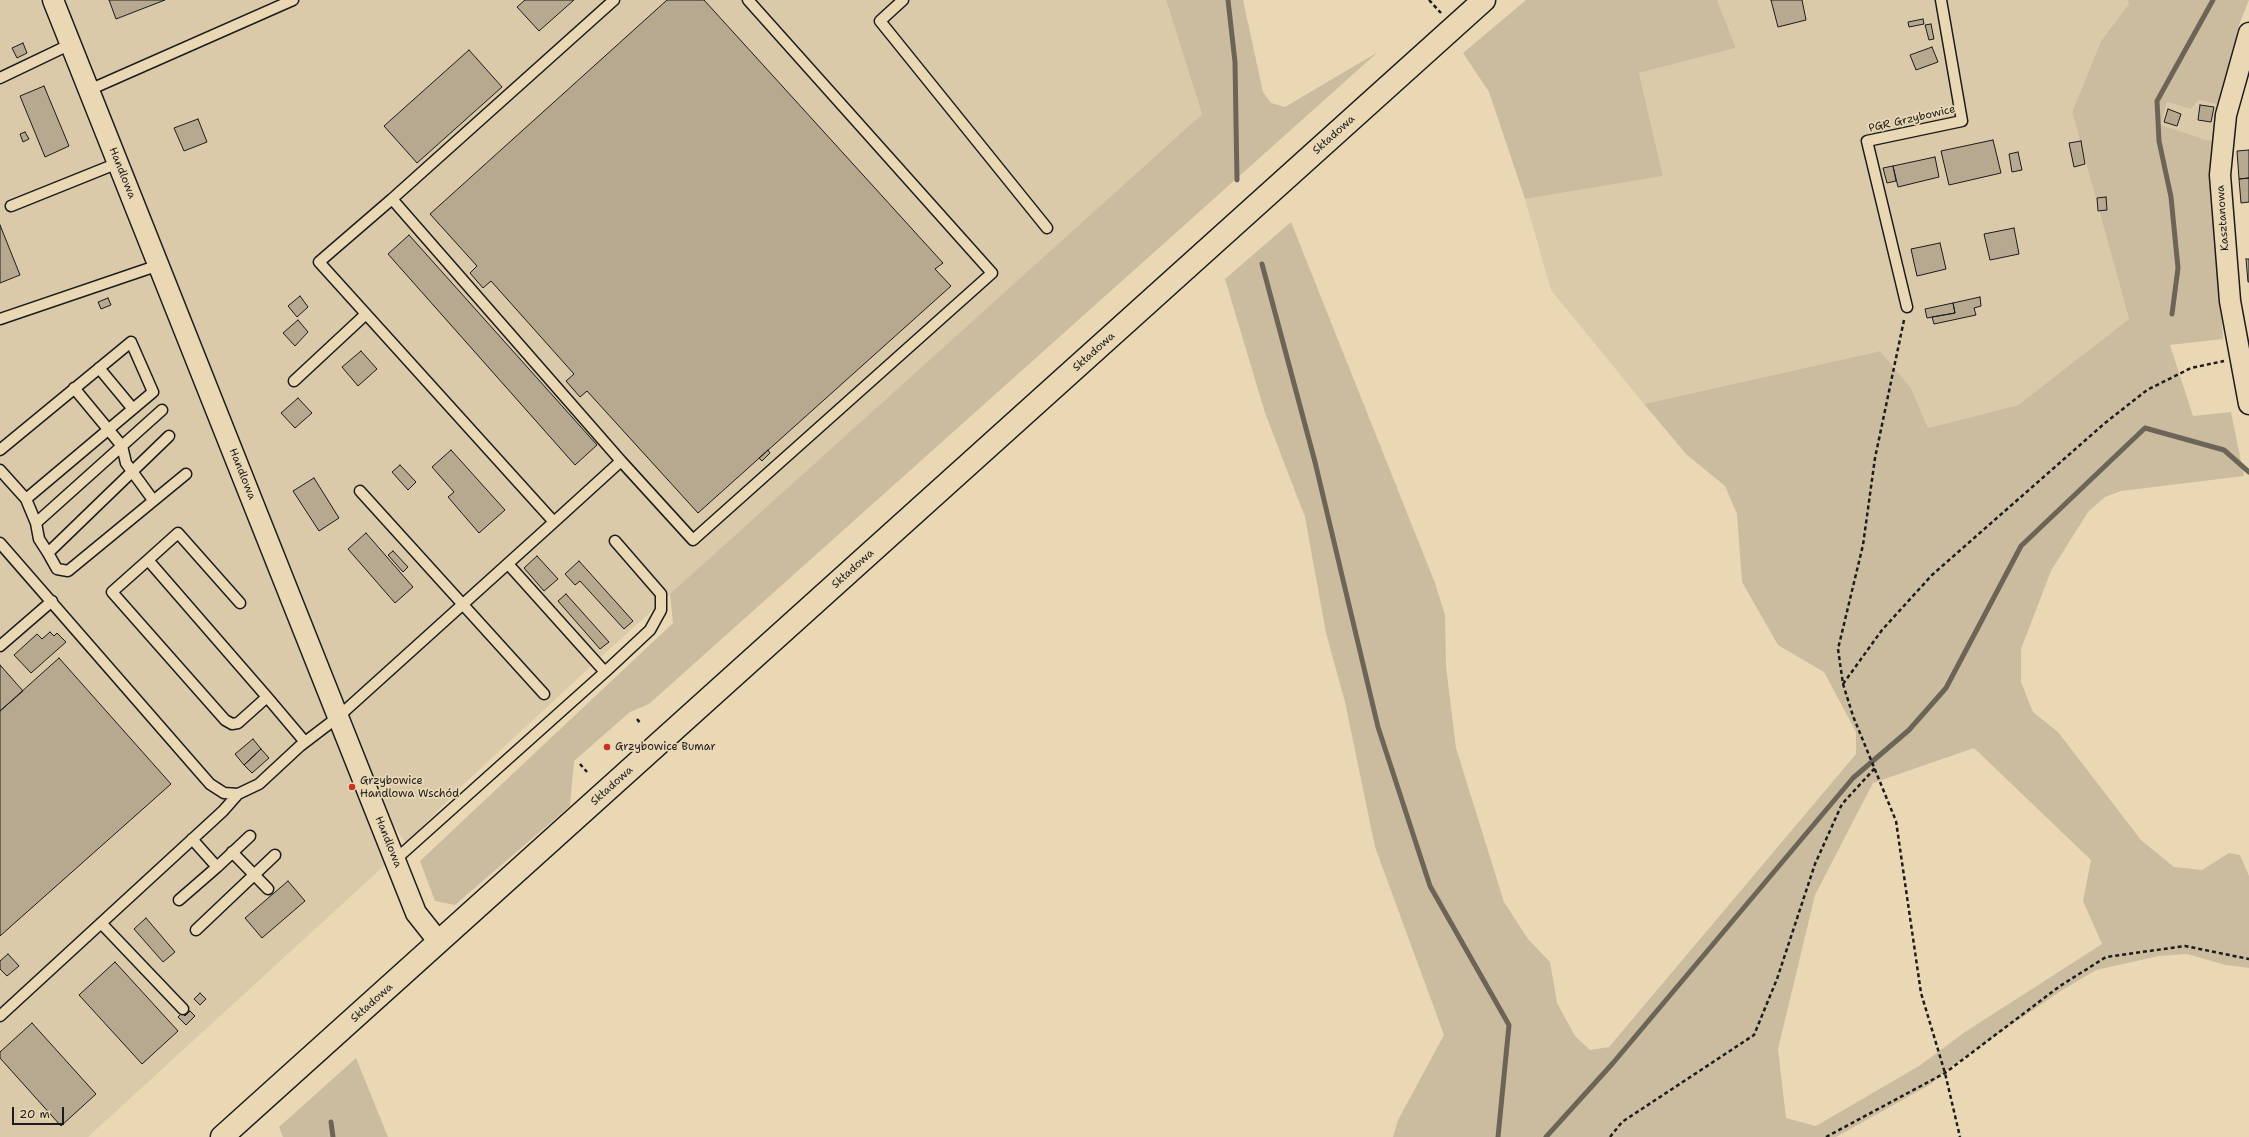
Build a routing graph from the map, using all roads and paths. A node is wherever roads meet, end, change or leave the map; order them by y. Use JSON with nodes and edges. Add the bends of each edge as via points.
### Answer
{"nodes":[{"id":1,"x":53,"y":0,"type":"edge"},
{"id":2,"x":294,"y":0,"type":"edge"},
{"id":3,"x":614,"y":0,"type":"edge"},
{"id":4,"x":748,"y":0,"type":"edge"},
{"id":5,"x":903,"y":0,"type":"edge"},
{"id":6,"x":1484,"y":0,"type":"edge"},
{"id":7,"x":1941,"y":0,"type":"edge"},
{"id":8,"x":2249,"y":33,"type":"edge"},
{"id":9,"x":71,"y":44,"type":"junction"},
{"id":10,"x":0,"y":78,"type":"edge"},
{"id":11,"x":89,"y":90,"type":"junction"},
{"id":12,"x":118,"y":163,"type":"junction"},
{"id":13,"x":392,"y":199,"type":"junction"},
{"id":14,"x":11,"y":206,"type":"dead end"},
{"id":15,"x":1047,"y":228,"type":"dead end"},
{"id":16,"x":159,"y":265,"type":"junction"},
{"id":17,"x":1907,"y":307,"type":"joint"},
{"id":18,"x":366,"y":314,"type":"junction"},
{"id":19,"x":0,"y":319,"type":"edge"},
{"id":20,"x":2239,"y":358,"type":"junction"},
{"id":21,"x":99,"y":368,"type":"junction"},
{"id":22,"x":294,"y":381,"type":"dead end"},
{"id":23,"x":74,"y":388,"type":"junction"},
{"id":24,"x":2249,"y":404,"type":"edge"},
{"id":25,"x":133,"y":409,"type":"junction"},
{"id":26,"x":162,"y":410,"type":"dead end"},
{"id":27,"x":110,"y":429,"type":"junction"},
{"id":28,"x":169,"y":436,"type":"dead end"},
{"id":29,"x":122,"y":446,"type":"junction"},
{"id":30,"x":0,"y":450,"type":"edge"},
{"id":31,"x":621,"y":461,"type":"junction"},
{"id":32,"x":0,"y":470,"type":"edge"},
{"id":33,"x":132,"y":472,"type":"junction"},
{"id":34,"x":186,"y":474,"type":"dead end"},
{"id":35,"x":360,"y":491,"type":"dead end"},
{"id":36,"x":26,"y":499,"type":"junction"},
{"id":37,"x":153,"y":500,"type":"junction"},
{"id":38,"x":554,"y":522,"type":"junction"},
{"id":39,"x":36,"y":523,"type":"junction"},
{"id":40,"x":615,"y":541,"type":"dead end"},
{"id":41,"x":0,"y":543,"type":"edge"},
{"id":42,"x":48,"y":553,"type":"junction"},
{"id":43,"x":148,"y":560,"type":"junction"},
{"id":44,"x":508,"y":564,"type":"junction"},
{"id":45,"x":52,"y":601,"type":"junction"},
{"id":46,"x":240,"y":603,"type":"dead end"},
{"id":47,"x":462,"y":606,"type":"junction"},
{"id":48,"x":0,"y":646,"type":"edge"},
{"id":49,"x":605,"y":672,"type":"junction"},
{"id":50,"x":1843,"y":684,"type":"junction"},
{"id":51,"x":544,"y":694,"type":"dead end"},
{"id":52,"x":268,"y":697,"type":"junction"},
{"id":53,"x":338,"y":717,"type":"junction"},
{"id":54,"x":637,"y":720,"type":"dead end"},
{"id":55,"x":641,"y":724,"type":"dead end"},
{"id":56,"x":305,"y":742,"type":"junction"},
{"id":57,"x":580,"y":764,"type":"dead end"},
{"id":58,"x":1875,"y":768,"type":"junction"},
{"id":59,"x":587,"y":772,"type":"dead end"},
{"id":60,"x":238,"y":794,"type":"junction"},
{"id":61,"x":250,"y":836,"type":"dead end"},
{"id":62,"x":192,"y":839,"type":"junction"},
{"id":63,"x":232,"y":852,"type":"junction"},
{"id":64,"x":275,"y":855,"type":"dead end"},
{"id":65,"x":395,"y":860,"type":"junction"},
{"id":66,"x":216,"y":867,"type":"junction"},
{"id":67,"x":254,"y":875,"type":"junction"},
{"id":68,"x":268,"y":889,"type":"dead end"},
{"id":69,"x":179,"y":900,"type":"dead end"},
{"id":70,"x":101,"y":923,"type":"junction"},
{"id":71,"x":196,"y":930,"type":"dead end"},
{"id":72,"x":439,"y":942,"type":"junction"},
{"id":73,"x":2249,"y":959,"type":"edge"},
{"id":74,"x":183,"y":1009,"type":"dead end"},
{"id":75,"x":0,"y":1016,"type":"edge"},
{"id":76,"x":1945,"y":1072,"type":"junction"},
{"id":77,"x":222,"y":1137,"type":"edge"},
{"id":78,"x":1610,"y":1137,"type":"edge"},
{"id":79,"x":1826,"y":1137,"type":"edge"},
{"id":80,"x":1960,"y":1137,"type":"edge"}],
"edges":[{"from":1,"to":9,"type":"street","name":"Handlowa"},
{"from":2,"to":11,"type":"lane"},
{"from":3,"to":13,"type":"lane"},
{"from":4,"to":31,"type":"lane","via":[[992,273],[693,540]]},
{"from":5,"to":15,"type":"lane","via":[[880,21]]},
{"from":6,"to":72,"type":"main road","name":"Składowa"},
{"from":7,"to":17,"type":"lane","name":"PGR Grzybowice","via":[[1962,121],[1867,141]]},
{"from":8,"to":20,"type":"street","name":"Kasztanowa","via":[[2226,115],[2220,175],[2227,275]]},
{"from":9,"to":10,"type":"lane"},
{"from":9,"to":11,"type":"street","name":"Handlowa"},
{"from":11,"to":12,"type":"street","name":"Handlowa"},
{"from":12,"to":14,"type":"lane"},
{"from":12,"to":16,"type":"street","name":"Handlowa"},
{"from":13,"to":18,"type":"lane","via":[[319,262]]},
{"from":13,"to":31,"type":"lane"},
{"from":16,"to":19,"type":"lane"},
{"from":16,"to":53,"type":"street","name":"Handlowa"},
{"from":17,"to":50,"type":"path","via":[[1875,458],[1863,545],[1838,649]]},
{"from":18,"to":22,"type":"lane"},
{"from":18,"to":38,"type":"lane"},
{"from":20,"to":24,"type":"street","name":"Kasztanowa"},
{"from":20,"to":50,"type":"path","via":[[2191,368],[2170,378],[2147,390],[2105,423],[1932,575],[1882,630]]},
{"from":21,"to":23,"type":"lane"},
{"from":21,"to":25,"type":"lane"},
{"from":21,"to":25,"type":"lane","via":[[131,342],[154,392]]},
{"from":23,"to":27,"type":"lane"},
{"from":23,"to":30,"type":"lane"},
{"from":25,"to":27,"type":"lane"},
{"from":26,"to":29,"type":"lane"},
{"from":27,"to":29,"type":"lane"},
{"from":27,"to":36,"type":"lane"},
{"from":28,"to":33,"type":"lane"},
{"from":29,"to":33,"type":"lane","via":[[126,463]]},
{"from":29,"to":39,"type":"lane"},
{"from":31,"to":38,"type":"lane"},
{"from":32,"to":36,"type":"lane"},
{"from":33,"to":37,"type":"lane"},
{"from":33,"to":42,"type":"lane"},
{"from":34,"to":37,"type":"lane"},
{"from":35,"to":47,"type":"lane"},
{"from":36,"to":39,"type":"lane"},
{"from":37,"to":42,"type":"lane","via":[[68,571],[57,569]]},
{"from":38,"to":44,"type":"lane"},
{"from":39,"to":42,"type":"lane","via":[[39,539]]},
{"from":40,"to":49,"type":"lane","via":[[661,594],[661,610],[650,630]]},
{"from":41,"to":45,"type":"lane"},
{"from":43,"to":46,"type":"lane","via":[[178,533]]},
{"from":43,"to":52,"type":"lane"},
{"from":43,"to":52,"type":"lane","via":[[112,592],[225,720],[232,724],[238,723]]},
{"from":44,"to":47,"type":"lane"},
{"from":44,"to":49,"type":"lane"},
{"from":45,"to":48,"type":"lane"},
{"from":45,"to":60,"type":"lane","via":[[210,784],[224,793]]},
{"from":47,"to":51,"type":"lane"},
{"from":47,"to":53,"type":"lane"},
{"from":49,"to":65,"type":"lane"},
{"from":50,"to":58,"type":"path","via":[[1853,716]]},
{"from":52,"to":56,"type":"lane"},
{"from":53,"to":56,"type":"lane"},
{"from":53,"to":65,"type":"street","name":"Handlowa"},
{"from":54,"to":55,"type":"path"},
{"from":56,"to":60,"type":"lane","via":[[258,784]]},
{"from":57,"to":59,"type":"path"},
{"from":58,"to":76,"type":"path","via":[[1896,820],[1921,993]]},
{"from":58,"to":78,"type":"path","via":[[1842,804],[1814,864],[1776,979],[1754,1035],[1622,1122]]},
{"from":60,"to":62,"type":"lane"},
{"from":61,"to":63,"type":"lane"},
{"from":62,"to":66,"type":"lane"},
{"from":62,"to":70,"type":"lane"},
{"from":63,"to":66,"type":"lane"},
{"from":63,"to":67,"type":"lane"},
{"from":64,"to":67,"type":"lane"},
{"from":65,"to":72,"type":"street","name":"Handlowa","via":[[416,913]]},
{"from":66,"to":69,"type":"lane"},
{"from":67,"to":68,"type":"lane"},
{"from":67,"to":71,"type":"lane"},
{"from":70,"to":74,"type":"lane"},
{"from":70,"to":75,"type":"lane"},
{"from":72,"to":77,"type":"main road","name":"Składowa"},
{"from":73,"to":76,"type":"path","via":[[2185,946],[2106,957],[2060,986]]},
{"from":76,"to":79,"type":"path"},
{"from":76,"to":80,"type":"path"}]}
